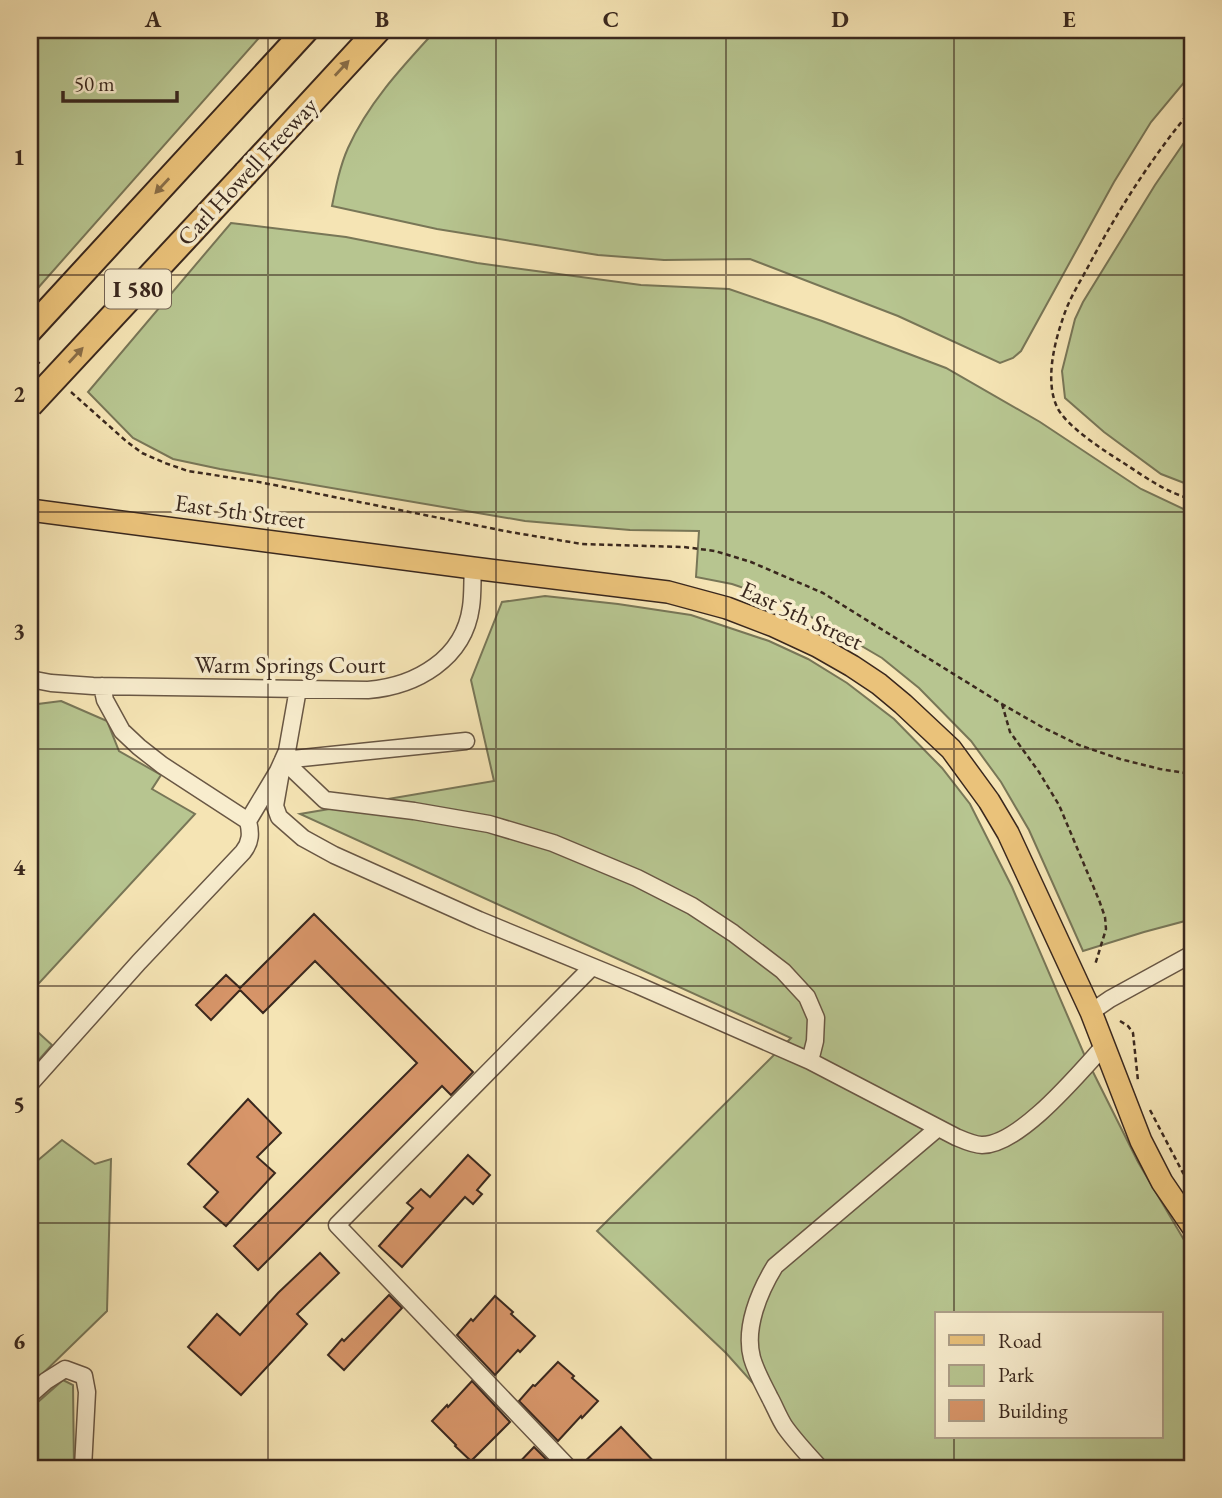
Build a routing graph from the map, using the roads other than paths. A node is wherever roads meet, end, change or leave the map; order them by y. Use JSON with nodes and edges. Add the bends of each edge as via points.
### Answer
{"nodes":[{"id":1,"x":306,"y":30,"type":"edge"},
{"id":2,"x":378,"y":30,"type":"edge"},
{"id":3,"x":30,"y":330,"type":"edge"},
{"id":4,"x":30,"y":405,"type":"edge"},
{"id":5,"x":30,"y":510,"type":"edge"},
{"id":6,"x":473,"y":568,"type":"junction"},
{"id":7,"x":30,"y":679,"type":"edge"},
{"id":8,"x":102,"y":686,"type":"junction"},
{"id":9,"x":298,"y":689,"type":"junction"},
{"id":10,"x":466,"y":741,"type":"dead end"},
{"id":11,"x":283,"y":760,"type":"junction"},
{"id":12,"x":248,"y":821,"type":"junction"},
{"id":13,"x":1192,"y":954,"type":"edge"},
{"id":14,"x":592,"y":967,"type":"junction"},
{"id":15,"x":1090,"y":1012,"type":"junction"},
{"id":16,"x":1104,"y":1046,"type":"junction"},
{"id":17,"x":810,"y":1061,"type":"junction"},
{"id":18,"x":30,"y":1084,"type":"edge"},
{"id":19,"x":938,"y":1128,"type":"junction"},
{"id":20,"x":1192,"y":1226,"type":"edge"},
{"id":21,"x":30,"y":1395,"type":"edge"},
{"id":22,"x":83,"y":1468,"type":"edge"},
{"id":23,"x":569,"y":1468,"type":"edge"},
{"id":24,"x":820,"y":1468,"type":"edge"}],
"edges":[{"from":1,"to":3,"type":"highway","number":"I 580","one_way":true},
{"from":4,"to":2,"type":"highway","name":"Carl Howell Freeway","number":"I 580","one_way":true,"bridge":true},
{"from":5,"to":6,"type":"main road","name":"East 5th Street"},
{"from":6,"to":9,"type":"street","name":"Warm Springs Court","via":[[468,620],[455,646],[431,670],[384,689]]},
{"from":6,"to":15,"type":"main road","name":"East 5th Street","via":[[668,592],[727,608],[817,646],[879,684],[951,749],[989,801]]},
{"from":7,"to":8,"type":"street","name":"Warm Springs Court"},
{"from":8,"to":9,"type":"street","name":"Warm Springs Court"},
{"from":8,"to":12,"type":"street","via":[[122,731],[139,747]]},
{"from":9,"to":11,"type":"street"},
{"from":10,"to":11,"type":"street"},
{"from":11,"to":12,"type":"street"},
{"from":11,"to":14,"type":"street","via":[[275,806],[279,817],[303,838]]},
{"from":11,"to":17,"type":"street","via":[[325,800],[489,824],[553,843],[692,906],[783,971],[807,997],[816,1017]]},
{"from":12,"to":18,"type":"street","via":[[250,838],[243,852]]},
{"from":13,"to":15,"type":"street"},
{"from":14,"to":17,"type":"street"},
{"from":14,"to":23,"type":"street","via":[[337,1225]]},
{"from":15,"to":16,"type":"main road","name":"East 5th Street"},
{"from":16,"to":19,"type":"street","via":[[1049,1105],[1004,1138],[981,1146]]},
{"from":16,"to":20,"type":"main road","name":"East 5th Street","via":[[1141,1141]]},
{"from":17,"to":19,"type":"street"},
{"from":19,"to":24,"type":"street","via":[[775,1266],[760,1293],[752,1322],[752,1357],[784,1425]]},
{"from":21,"to":22,"type":"street","via":[[65,1369],[83,1376],[87,1392]]}]}
